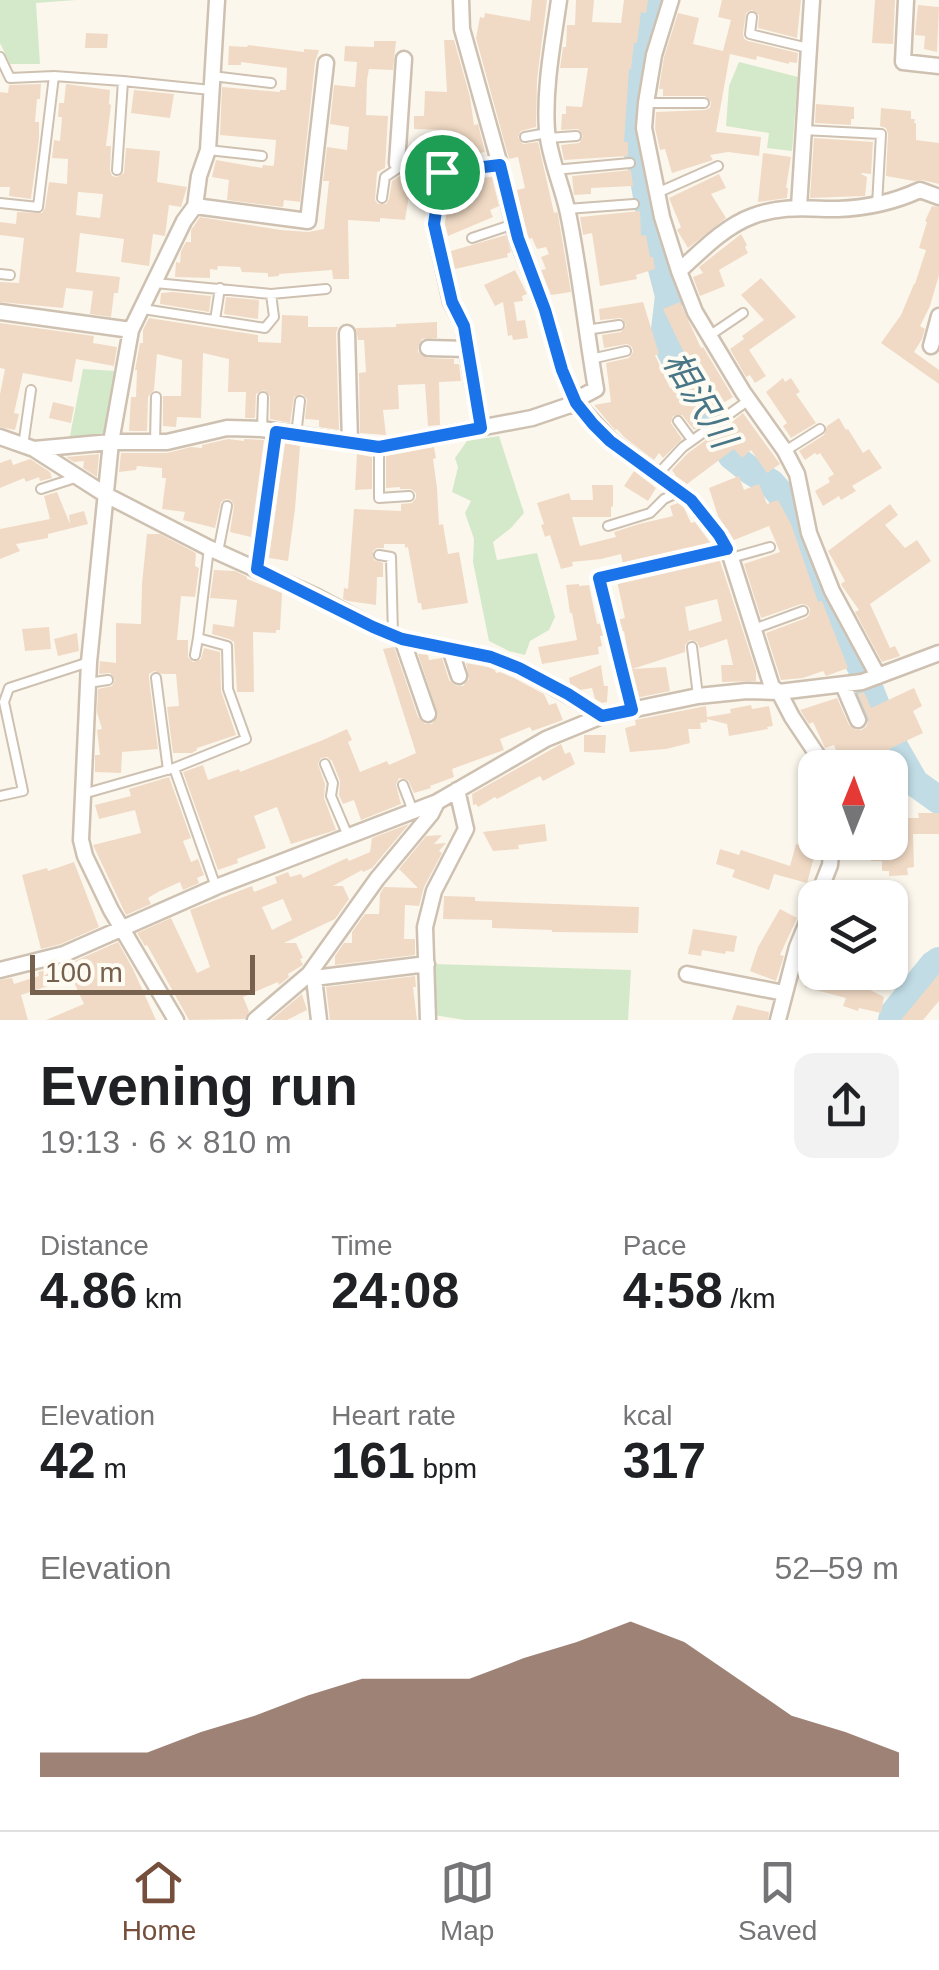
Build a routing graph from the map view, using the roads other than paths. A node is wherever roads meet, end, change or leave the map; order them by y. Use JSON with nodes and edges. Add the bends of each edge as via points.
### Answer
{"nodes":[{"id":1,"x":218,"y":0,"type":"edge"},
{"id":2,"x":462,"y":0,"type":"edge"},
{"id":3,"x":559,"y":0,"type":"edge"},
{"id":4,"x":671,"y":0,"type":"edge"},
{"id":5,"x":812,"y":0,"type":"edge"},
{"id":6,"x":906,"y":0,"type":"edge"},
{"id":7,"x":752,"y":17,"type":"dead end"},
{"id":8,"x":808,"y":48,"type":"junction"},
{"id":9,"x":0,"y":57,"type":"edge"},
{"id":10,"x":404,"y":59,"type":"dead end"},
{"id":11,"x":326,"y":63,"type":"dead end"},
{"id":12,"x":939,"y":66,"type":"edge"},
{"id":13,"x":54,"y":76,"type":"junction"},
{"id":14,"x":123,"y":81,"type":"junction"},
{"id":15,"x":211,"y":83,"type":"junction"},
{"id":16,"x":271,"y":83,"type":"dead end"},
{"id":17,"x":646,"y":102,"type":"junction"},
{"id":18,"x":704,"y":103,"type":"dead end"},
{"id":19,"x":803,"y":130,"type":"junction"},
{"id":20,"x":548,"y":136,"type":"junction"},
{"id":21,"x":576,"y":136,"type":"dead end"},
{"id":22,"x":526,"y":138,"type":"dead end"},
{"id":23,"x":208,"y":150,"type":"junction"},
{"id":24,"x":262,"y":156,"type":"dead end"},
{"id":25,"x":630,"y":164,"type":"dead end"},
{"id":26,"x":403,"y":165,"type":"junction"},
{"id":27,"x":500,"y":165,"type":"junction"},
{"id":28,"x":718,"y":166,"type":"dead end"},
{"id":29,"x":117,"y":170,"type":"dead end"},
{"id":30,"x":554,"y":170,"type":"junction"},
{"id":31,"x":442,"y":172,"type":"junction"},
{"id":32,"x":657,"y":193,"type":"junction"},
{"id":33,"x":939,"y":197,"type":"edge"},
{"id":34,"x":382,"y":198,"type":"dead end"},
{"id":35,"x":0,"y":204,"type":"edge"},
{"id":36,"x":634,"y":204,"type":"dead end"},
{"id":37,"x":878,"y":204,"type":"junction"},
{"id":38,"x":194,"y":206,"type":"junction"},
{"id":39,"x":799,"y":207,"type":"junction"},
{"id":40,"x":567,"y":208,"type":"junction"},
{"id":41,"x":514,"y":224,"type":"junction"},
{"id":42,"x":472,"y":238,"type":"dead end"},
{"id":43,"x":679,"y":271,"type":"junction"},
{"id":44,"x":155,"y":283,"type":"junction"},
{"id":45,"x":220,"y":288,"type":"junction"},
{"id":46,"x":326,"y":289,"type":"dead end"},
{"id":47,"x":270,"y":294,"type":"junction"},
{"id":48,"x":143,"y":310,"type":"junction"},
{"id":49,"x":0,"y":312,"type":"edge"},
{"id":50,"x":743,"y":313,"type":"dead end"},
{"id":51,"x":939,"y":316,"type":"edge"},
{"id":52,"x":215,"y":320,"type":"junction"},
{"id":53,"x":619,"y":325,"type":"dead end"},
{"id":54,"x":131,"y":330,"type":"junction"},
{"id":55,"x":586,"y":330,"type":"junction"},
{"id":56,"x":347,"y":332,"type":"dead end"},
{"id":57,"x":708,"y":336,"type":"junction"},
{"id":58,"x":930,"y":346,"type":"dead end"},
{"id":59,"x":428,"y":348,"type":"dead end"},
{"id":60,"x":467,"y":348,"type":"junction"},
{"id":61,"x":626,"y":351,"type":"dead end"},
{"id":62,"x":591,"y":360,"type":"junction"},
{"id":63,"x":32,"y":390,"type":"dead end"},
{"id":64,"x":263,"y":396,"type":"dead end"},
{"id":65,"x":156,"y":398,"type":"dead end"},
{"id":66,"x":749,"y":400,"type":"junction"},
{"id":67,"x":300,"y":402,"type":"dead end"},
{"id":68,"x":576,"y":403,"type":"junction"},
{"id":69,"x":678,"y":421,"type":"dead end"},
{"id":70,"x":481,"y":428,"type":"junction"},
{"id":71,"x":820,"y":429,"type":"dead end"},
{"id":72,"x":269,"y":430,"type":"junction"},
{"id":73,"x":296,"y":435,"type":"junction"},
{"id":74,"x":0,"y":437,"type":"edge"},
{"id":75,"x":692,"y":440,"type":"junction"},
{"id":76,"x":111,"y":442,"type":"junction"},
{"id":77,"x":156,"y":442,"type":"junction"},
{"id":78,"x":350,"y":442,"type":"junction"},
{"id":79,"x":18,"y":447,"type":"edge"},
{"id":80,"x":379,"y":447,"type":"junction"},
{"id":81,"x":785,"y":452,"type":"junction"},
{"id":82,"x":656,"y":475,"type":"junction"},
{"id":83,"x":78,"y":477,"type":"junction"},
{"id":84,"x":41,"y":489,"type":"dead end"},
{"id":85,"x":679,"y":492,"type":"junction"},
{"id":86,"x":106,"y":495,"type":"junction"},
{"id":87,"x":409,"y":496,"type":"dead end"},
{"id":88,"x":227,"y":506,"type":"dead end"},
{"id":89,"x":608,"y":526,"type":"dead end"},
{"id":90,"x":770,"y":546,"type":"dead end"},
{"id":91,"x":213,"y":550,"type":"junction"},
{"id":92,"x":729,"y":553,"type":"junction"},
{"id":93,"x":379,"y":555,"type":"dead end"},
{"id":94,"x":402,"y":556,"type":"dead end"},
{"id":95,"x":391,"y":557,"type":"junction"},
{"id":96,"x":257,"y":569,"type":"junction"},
{"id":97,"x":803,"y":611,"type":"dead end"},
{"id":98,"x":754,"y":630,"type":"junction"},
{"id":99,"x":398,"y":637,"type":"junction"},
{"id":100,"x":198,"y":638,"type":"junction"},
{"id":101,"x":692,"y":647,"type":"dead end"},
{"id":102,"x":450,"y":649,"type":"junction"},
{"id":103,"x":196,"y":655,"type":"dead end"},
{"id":104,"x":938,"y":656,"type":"edge"},
{"id":105,"x":89,"y":662,"type":"junction"},
{"id":106,"x":459,"y":676,"type":"dead end"},
{"id":107,"x":156,"y":678,"type":"dead end"},
{"id":108,"x":871,"y":679,"type":"junction"},
{"id":109,"x":108,"y":680,"type":"dead end"},
{"id":110,"x":88,"y":683,"type":"junction"},
{"id":111,"x":843,"y":685,"type":"junction"},
{"id":112,"x":779,"y":692,"type":"junction"},
{"id":113,"x":698,"y":696,"type":"junction"},
{"id":114,"x":632,"y":710,"type":"junction"},
{"id":115,"x":428,"y":714,"type":"dead end"},
{"id":116,"x":602,"y":716,"type":"junction"},
{"id":117,"x":858,"y":720,"type":"dead end"},
{"id":118,"x":12,"y":737,"type":"junction"},
{"id":119,"x":0,"y":740,"type":"edge"},
{"id":120,"x":815,"y":750,"type":"edge"},
{"id":121,"x":324,"y":764,"type":"dead end"},
{"id":122,"x":171,"y":769,"type":"junction"},
{"id":123,"x":402,"y":786,"type":"dead end"},
{"id":124,"x":456,"y":790,"type":"junction"},
{"id":125,"x":83,"y":794,"type":"junction"},
{"id":126,"x":0,"y":796,"type":"edge"},
{"id":127,"x":436,"y":802,"type":"junction"},
{"id":128,"x":413,"y":812,"type":"junction"},
{"id":129,"x":348,"y":836,"type":"junction"},
{"id":130,"x":216,"y":887,"type":"junction"},
{"id":131,"x":122,"y":929,"type":"junction"},
{"id":132,"x":798,"y":945,"type":"edge"},
{"id":133,"x":427,"y":964,"type":"junction"},
{"id":134,"x":0,"y":970,"type":"edge"},
{"id":135,"x":687,"y":974,"type":"dead end"},
{"id":136,"x":311,"y":976,"type":"junction"},
{"id":137,"x":784,"y":993,"type":"junction"},
{"id":138,"x":176,"y":1020,"type":"edge"},
{"id":139,"x":255,"y":1020,"type":"edge"},
{"id":140,"x":319,"y":1020,"type":"edge"},
{"id":141,"x":428,"y":1020,"type":"edge"},
{"id":142,"x":778,"y":1020,"type":"edge"}],
"edges":[{"from":1,"to":15,"type":"street"},
{"from":2,"to":27,"type":"street","via":[[462,29]]},
{"from":3,"to":20,"type":"street","via":[[546,90]]},
{"from":4,"to":17,"type":"street"},
{"from":5,"to":8,"type":"street"},
{"from":6,"to":12,"type":"street","via":[[903,62]]},
{"from":7,"to":8,"type":"lane","via":[[750,34]]},
{"from":8,"to":19,"type":"street"},
{"from":9,"to":13,"type":"lane","via":[[10,78]]},
{"from":10,"to":26,"type":"street","via":[[397,163]]},
{"from":11,"to":38,"type":"street","via":[[308,222]]},
{"from":13,"to":14,"type":"lane"},
{"from":13,"to":35,"type":"lane","via":[[38,207]]},
{"from":14,"to":15,"type":"lane"},
{"from":14,"to":29,"type":"lane"},
{"from":15,"to":16,"type":"lane"},
{"from":15,"to":23,"type":"street"},
{"from":17,"to":18,"type":"lane"},
{"from":17,"to":32,"type":"street","via":[[644,128]]},
{"from":19,"to":37,"type":"lane","via":[[881,134]]},
{"from":19,"to":39,"type":"street"},
{"from":20,"to":21,"type":"lane"},
{"from":20,"to":22,"type":"lane"},
{"from":20,"to":30,"type":"street"},
{"from":23,"to":24,"type":"lane"},
{"from":23,"to":38,"type":"street"},
{"from":25,"to":30,"type":"lane"},
{"from":26,"to":31,"type":"street"},
{"from":26,"to":34,"type":"lane","via":[[385,177]]},
{"from":27,"to":31,"type":"street"},
{"from":27,"to":41,"type":"street"},
{"from":28,"to":32,"type":"lane"},
{"from":30,"to":40,"type":"street"},
{"from":31,"to":60,"type":"street","via":[[434,224]]},
{"from":32,"to":43,"type":"street"},
{"from":33,"to":37,"type":"street","via":[[920,190]]},
{"from":36,"to":40,"type":"lane"},
{"from":37,"to":39,"type":"street"},
{"from":38,"to":44,"type":"street"},
{"from":39,"to":43,"type":"street","via":[[753,216]]},
{"from":40,"to":55,"type":"street"},
{"from":41,"to":42,"type":"lane"},
{"from":41,"to":68,"type":"street"},
{"from":43,"to":57,"type":"street"},
{"from":44,"to":45,"type":"lane"},
{"from":44,"to":48,"type":"street"},
{"from":45,"to":47,"type":"lane"},
{"from":45,"to":52,"type":"lane"},
{"from":46,"to":47,"type":"lane"},
{"from":47,"to":52,"type":"lane","via":[[274,317],[265,328]]},
{"from":48,"to":52,"type":"lane"},
{"from":48,"to":54,"type":"street"},
{"from":49,"to":54,"type":"street"},
{"from":50,"to":57,"type":"lane"},
{"from":51,"to":58,"type":"street"},
{"from":53,"to":55,"type":"lane"},
{"from":54,"to":76,"type":"street"},
{"from":55,"to":62,"type":"street"},
{"from":56,"to":78,"type":"street"},
{"from":57,"to":66,"type":"street"},
{"from":59,"to":60,"type":"street"},
{"from":60,"to":70,"type":"street"},
{"from":61,"to":62,"type":"lane"},
{"from":62,"to":68,"type":"street","via":[[596,389]]},
{"from":63,"to":79,"type":"lane"},
{"from":64,"to":72,"type":"lane"},
{"from":65,"to":77,"type":"lane"},
{"from":66,"to":75,"type":"lane"},
{"from":66,"to":81,"type":"street"},
{"from":67,"to":73,"type":"lane"},
{"from":68,"to":70,"type":"street"},
{"from":68,"to":82,"type":"street","via":[[610,441]]},
{"from":69,"to":75,"type":"lane"},
{"from":70,"to":80,"type":"street"},
{"from":71,"to":81,"type":"lane"},
{"from":72,"to":73,"type":"street"},
{"from":72,"to":77,"type":"street","via":[[227,428]]},
{"from":72,"to":96,"type":"street"},
{"from":73,"to":78,"type":"street"},
{"from":74,"to":79,"type":"street"},
{"from":75,"to":82,"type":"lane"},
{"from":76,"to":77,"type":"street"},
{"from":76,"to":79,"type":"street"},
{"from":76,"to":86,"type":"street"},
{"from":78,"to":80,"type":"street"},
{"from":79,"to":83,"type":"street"},
{"from":80,"to":87,"type":"lane","via":[[380,498]]},
{"from":81,"to":108,"type":"street","via":[[810,533]]},
{"from":82,"to":85,"type":"street"},
{"from":83,"to":84,"type":"lane"},
{"from":83,"to":86,"type":"street"},
{"from":85,"to":89,"type":"lane","via":[[650,513]]},
{"from":85,"to":92,"type":"street"},
{"from":86,"to":91,"type":"street"},
{"from":86,"to":105,"type":"street"},
{"from":88,"to":91,"type":"lane"},
{"from":90,"to":92,"type":"lane"},
{"from":91,"to":96,"type":"street"},
{"from":91,"to":100,"type":"lane"},
{"from":92,"to":98,"type":"street"},
{"from":92,"to":114,"type":"lane","via":[[599,578]]},
{"from":93,"to":95,"type":"lane"},
{"from":94,"to":95,"type":"lane"},
{"from":95,"to":99,"type":"lane"},
{"from":96,"to":99,"type":"street"},
{"from":97,"to":98,"type":"lane"},
{"from":98,"to":112,"type":"street"},
{"from":99,"to":102,"type":"street"},
{"from":99,"to":115,"type":"street"},
{"from":100,"to":103,"type":"lane"},
{"from":100,"to":122,"type":"lane","via":[[227,646],[228,689],[246,740]]},
{"from":101,"to":113,"type":"lane"},
{"from":102,"to":106,"type":"street"},
{"from":102,"to":116,"type":"street","via":[[519,668]]},
{"from":104,"to":108,"type":"street"},
{"from":105,"to":110,"type":"street"},
{"from":105,"to":118,"type":"lane","via":[[8,688],[4,702]]},
{"from":107,"to":122,"type":"lane"},
{"from":108,"to":111,"type":"street"},
{"from":109,"to":110,"type":"lane"},
{"from":110,"to":125,"type":"street"},
{"from":111,"to":112,"type":"street"},
{"from":111,"to":117,"type":"street"},
{"from":112,"to":113,"type":"street"},
{"from":112,"to":120,"type":"street"},
{"from":113,"to":114,"type":"street"},
{"from":114,"to":116,"type":"street"},
{"from":116,"to":124,"type":"street"},
{"from":118,"to":119,"type":"lane"},
{"from":118,"to":126,"type":"lane","via":[[23,792]]},
{"from":121,"to":129,"type":"lane"},
{"from":122,"to":125,"type":"lane"},
{"from":122,"to":130,"type":"lane"},
{"from":123,"to":128,"type":"lane"},
{"from":124,"to":127,"type":"street"},
{"from":124,"to":133,"type":"street","via":[[466,829],[434,891]]},
{"from":125,"to":131,"type":"street","via":[[86,856]]},
{"from":127,"to":128,"type":"street"},
{"from":127,"to":136,"type":"street"},
{"from":128,"to":129,"type":"street"},
{"from":129,"to":130,"type":"street"},
{"from":130,"to":131,"type":"street"},
{"from":131,"to":134,"type":"street","via":[[64,954]]},
{"from":131,"to":138,"type":"street"},
{"from":132,"to":137,"type":"street"},
{"from":133,"to":136,"type":"street"},
{"from":133,"to":141,"type":"street"},
{"from":135,"to":137,"type":"street"},
{"from":136,"to":139,"type":"street"},
{"from":136,"to":140,"type":"street"},
{"from":137,"to":142,"type":"street"}]}
